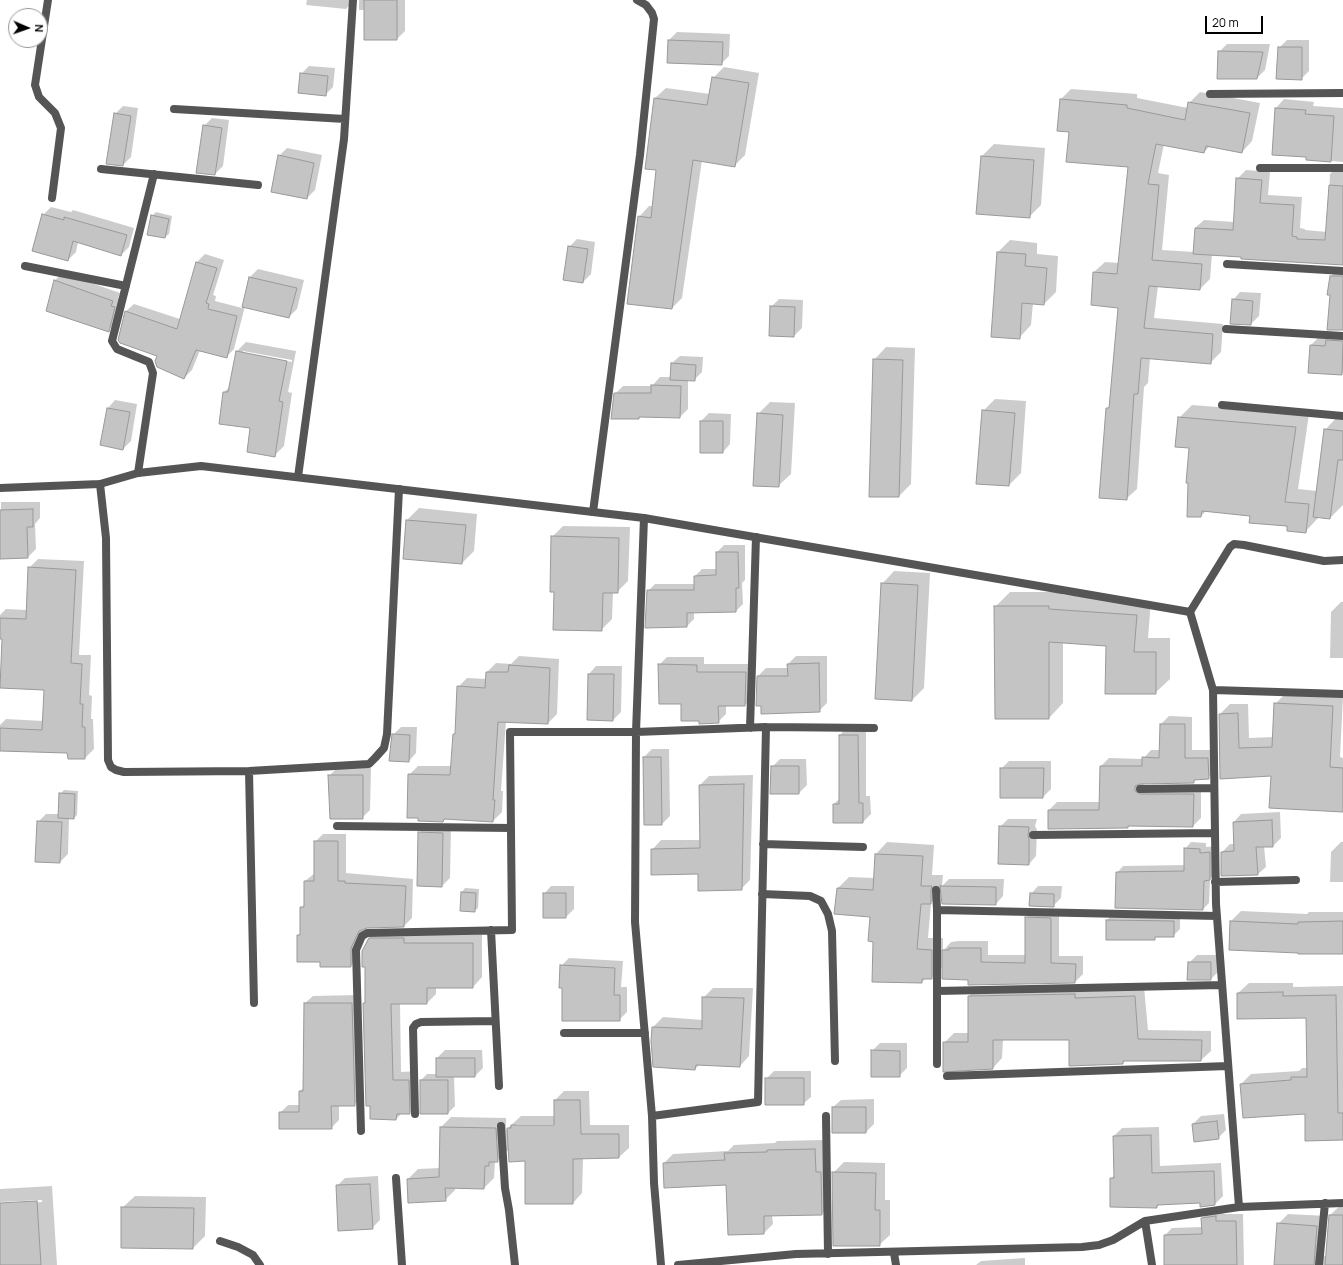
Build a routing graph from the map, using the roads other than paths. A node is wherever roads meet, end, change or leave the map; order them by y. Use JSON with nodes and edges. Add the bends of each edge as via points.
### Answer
{"nodes":[{"id":1,"x":48,"y":0,"type":"edge"},
{"id":2,"x":353,"y":0,"type":"edge"},
{"id":3,"x":637,"y":0,"type":"edge"},
{"id":4,"x":1343,"y":93,"type":"edge"},
{"id":5,"x":1210,"y":94,"type":"dead end"},
{"id":6,"x":174,"y":110,"type":"dead end"},
{"id":7,"x":345,"y":120,"type":"junction"},
{"id":8,"x":1260,"y":168,"type":"dead end"},
{"id":9,"x":1343,"y":168,"type":"edge"},
{"id":10,"x":101,"y":169,"type":"dead end"},
{"id":11,"x":154,"y":174,"type":"junction"},
{"id":12,"x":258,"y":185,"type":"dead end"},
{"id":13,"x":52,"y":198,"type":"dead end"},
{"id":14,"x":1227,"y":264,"type":"dead end"},
{"id":15,"x":25,"y":266,"type":"dead end"},
{"id":16,"x":1343,"y":271,"type":"edge"},
{"id":17,"x":126,"y":286,"type":"junction"},
{"id":18,"x":1226,"y":329,"type":"dead end"},
{"id":19,"x":1343,"y":336,"type":"edge"},
{"id":20,"x":1222,"y":405,"type":"dead end"},
{"id":21,"x":1343,"y":416,"type":"edge"},
{"id":22,"x":138,"y":473,"type":"junction"},
{"id":23,"x":298,"y":477,"type":"junction"},
{"id":24,"x":100,"y":484,"type":"junction"},
{"id":25,"x":0,"y":488,"type":"edge"},
{"id":26,"x":399,"y":489,"type":"junction"},
{"id":27,"x":593,"y":512,"type":"junction"},
{"id":28,"x":644,"y":518,"type":"junction"},
{"id":29,"x":756,"y":537,"type":"junction"},
{"id":30,"x":1343,"y":560,"type":"edge"},
{"id":31,"x":1190,"y":612,"type":"junction"},
{"id":32,"x":1213,"y":690,"type":"junction"},
{"id":33,"x":1343,"y":694,"type":"edge"},
{"id":34,"x":766,"y":727,"type":"junction"},
{"id":35,"x":750,"y":728,"type":"junction"},
{"id":36,"x":874,"y":728,"type":"dead end"},
{"id":37,"x":636,"y":732,"type":"junction"},
{"id":38,"x":249,"y":771,"type":"junction"},
{"id":39,"x":1214,"y":788,"type":"junction"},
{"id":40,"x":1140,"y":789,"type":"dead end"},
{"id":41,"x":337,"y":826,"type":"dead end"},
{"id":42,"x":511,"y":828,"type":"junction"},
{"id":43,"x":1215,"y":833,"type":"junction"},
{"id":44,"x":1033,"y":835,"type":"dead end"},
{"id":45,"x":763,"y":844,"type":"junction"},
{"id":46,"x":863,"y":847,"type":"dead end"},
{"id":47,"x":1296,"y":880,"type":"dead end"},
{"id":48,"x":1215,"y":882,"type":"junction"},
{"id":49,"x":936,"y":890,"type":"dead end"},
{"id":50,"x":762,"y":894,"type":"junction"},
{"id":51,"x":937,"y":910,"type":"junction"},
{"id":52,"x":1217,"y":916,"type":"junction"},
{"id":53,"x":491,"y":930,"type":"junction"},
{"id":54,"x":1222,"y":985,"type":"junction"},
{"id":55,"x":937,"y":991,"type":"junction"},
{"id":56,"x":254,"y":1003,"type":"dead end"},
{"id":57,"x":495,"y":1021,"type":"junction"},
{"id":58,"x":564,"y":1033,"type":"dead end"},
{"id":59,"x":645,"y":1033,"type":"junction"},
{"id":60,"x":835,"y":1061,"type":"dead end"},
{"id":61,"x":938,"y":1064,"type":"dead end"},
{"id":62,"x":1228,"y":1066,"type":"junction"},
{"id":63,"x":947,"y":1076,"type":"dead end"},
{"id":64,"x":499,"y":1086,"type":"dead end"},
{"id":65,"x":415,"y":1114,"type":"dead end"},
{"id":66,"x":652,"y":1116,"type":"junction"},
{"id":67,"x":826,"y":1116,"type":"dead end"},
{"id":68,"x":501,"y":1126,"type":"dead end"},
{"id":69,"x":361,"y":1131,"type":"dead end"},
{"id":70,"x":396,"y":1178,"type":"dead end"},
{"id":71,"x":1343,"y":1202,"type":"edge"},
{"id":72,"x":1325,"y":1203,"type":"junction"},
{"id":73,"x":1239,"y":1207,"type":"junction"},
{"id":74,"x":1145,"y":1221,"type":"junction"},
{"id":75,"x":220,"y":1240,"type":"dead end"},
{"id":76,"x":894,"y":1253,"type":"junction"},
{"id":77,"x":828,"y":1254,"type":"junction"},
{"id":78,"x":260,"y":1265,"type":"edge"},
{"id":79,"x":402,"y":1265,"type":"edge"},
{"id":80,"x":515,"y":1265,"type":"edge"},
{"id":81,"x":661,"y":1265,"type":"edge"},
{"id":82,"x":678,"y":1265,"type":"edge"},
{"id":83,"x":896,"y":1265,"type":"edge"},
{"id":84,"x":1152,"y":1265,"type":"edge"},
{"id":85,"x":1319,"y":1265,"type":"edge"}],
"edges":[{"from":1,"to":13,"type":"street","via":[[35,85],[39,97],[55,113],[61,128]]},
{"from":2,"to":7,"type":"street"},
{"from":3,"to":27,"type":"street","via":[[652,12],[654,19],[640,155]]},
{"from":4,"to":5,"type":"street"},
{"from":6,"to":7,"type":"street"},
{"from":7,"to":23,"type":"street"},
{"from":8,"to":9,"type":"street"},
{"from":10,"to":11,"type":"street"},
{"from":11,"to":12,"type":"street"},
{"from":11,"to":17,"type":"street"},
{"from":14,"to":16,"type":"street"},
{"from":15,"to":17,"type":"street"},
{"from":17,"to":22,"type":"street","via":[[112,341],[117,349],[149,362],[153,373]]},
{"from":18,"to":19,"type":"street"},
{"from":20,"to":21,"type":"street"},
{"from":22,"to":23,"type":"street","via":[[201,466]]},
{"from":22,"to":24,"type":"street"},
{"from":23,"to":26,"type":"street"},
{"from":24,"to":25,"type":"street"},
{"from":24,"to":38,"type":"street","via":[[106,538],[108,760],[111,767],[124,772]]},
{"from":26,"to":27,"type":"street"},
{"from":26,"to":38,"type":"street","via":[[387,734],[384,748],[369,764]]},
{"from":27,"to":28,"type":"street"},
{"from":28,"to":29,"type":"street"},
{"from":28,"to":37,"type":"street"},
{"from":29,"to":31,"type":"street"},
{"from":29,"to":35,"type":"street"},
{"from":30,"to":31,"type":"street","via":[[1324,561],[1234,544]]},
{"from":31,"to":32,"type":"street"},
{"from":32,"to":33,"type":"street"},
{"from":32,"to":39,"type":"street"},
{"from":34,"to":35,"type":"street"},
{"from":34,"to":36,"type":"street"},
{"from":34,"to":45,"type":"street"},
{"from":35,"to":37,"type":"street"},
{"from":37,"to":42,"type":"street","via":[[510,732]]},
{"from":37,"to":59,"type":"street","via":[[635,922]]},
{"from":38,"to":56,"type":"street"},
{"from":39,"to":40,"type":"street"},
{"from":39,"to":43,"type":"street"},
{"from":41,"to":42,"type":"street"},
{"from":42,"to":53,"type":"street","via":[[512,930]]},
{"from":43,"to":44,"type":"street"},
{"from":43,"to":48,"type":"street"},
{"from":45,"to":46,"type":"street"},
{"from":45,"to":50,"type":"street"},
{"from":47,"to":48,"type":"street"},
{"from":48,"to":52,"type":"street"},
{"from":49,"to":51,"type":"street"},
{"from":50,"to":60,"type":"street","via":[[810,896],[821,901],[828,914],[832,931]]},
{"from":50,"to":66,"type":"street","via":[[758,1102]]},
{"from":51,"to":52,"type":"street"},
{"from":51,"to":55,"type":"street"},
{"from":52,"to":54,"type":"street"},
{"from":53,"to":57,"type":"street"},
{"from":53,"to":69,"type":"street","via":[[367,933],[362,936],[356,950]]},
{"from":54,"to":55,"type":"street"},
{"from":54,"to":62,"type":"street"},
{"from":55,"to":61,"type":"street"},
{"from":57,"to":64,"type":"street"},
{"from":57,"to":65,"type":"street","via":[[416,1024],[413,1028]]},
{"from":58,"to":59,"type":"street"},
{"from":59,"to":66,"type":"street"},
{"from":62,"to":63,"type":"street"},
{"from":62,"to":73,"type":"street"},
{"from":66,"to":81,"type":"street","via":[[654,1183]]},
{"from":67,"to":77,"type":"street"},
{"from":68,"to":80,"type":"street","via":[[504,1188],[510,1210]]},
{"from":70,"to":79,"type":"street"},
{"from":71,"to":72,"type":"street"},
{"from":72,"to":73,"type":"street"},
{"from":72,"to":85,"type":"street"},
{"from":73,"to":74,"type":"street"},
{"from":74,"to":76,"type":"street","via":[[1113,1240],[1088,1246]]},
{"from":74,"to":84,"type":"street"},
{"from":75,"to":78,"type":"street","via":[[253,1256]]},
{"from":76,"to":77,"type":"street"},
{"from":76,"to":83,"type":"street"},
{"from":77,"to":82,"type":"street","via":[[796,1254]]}]}
